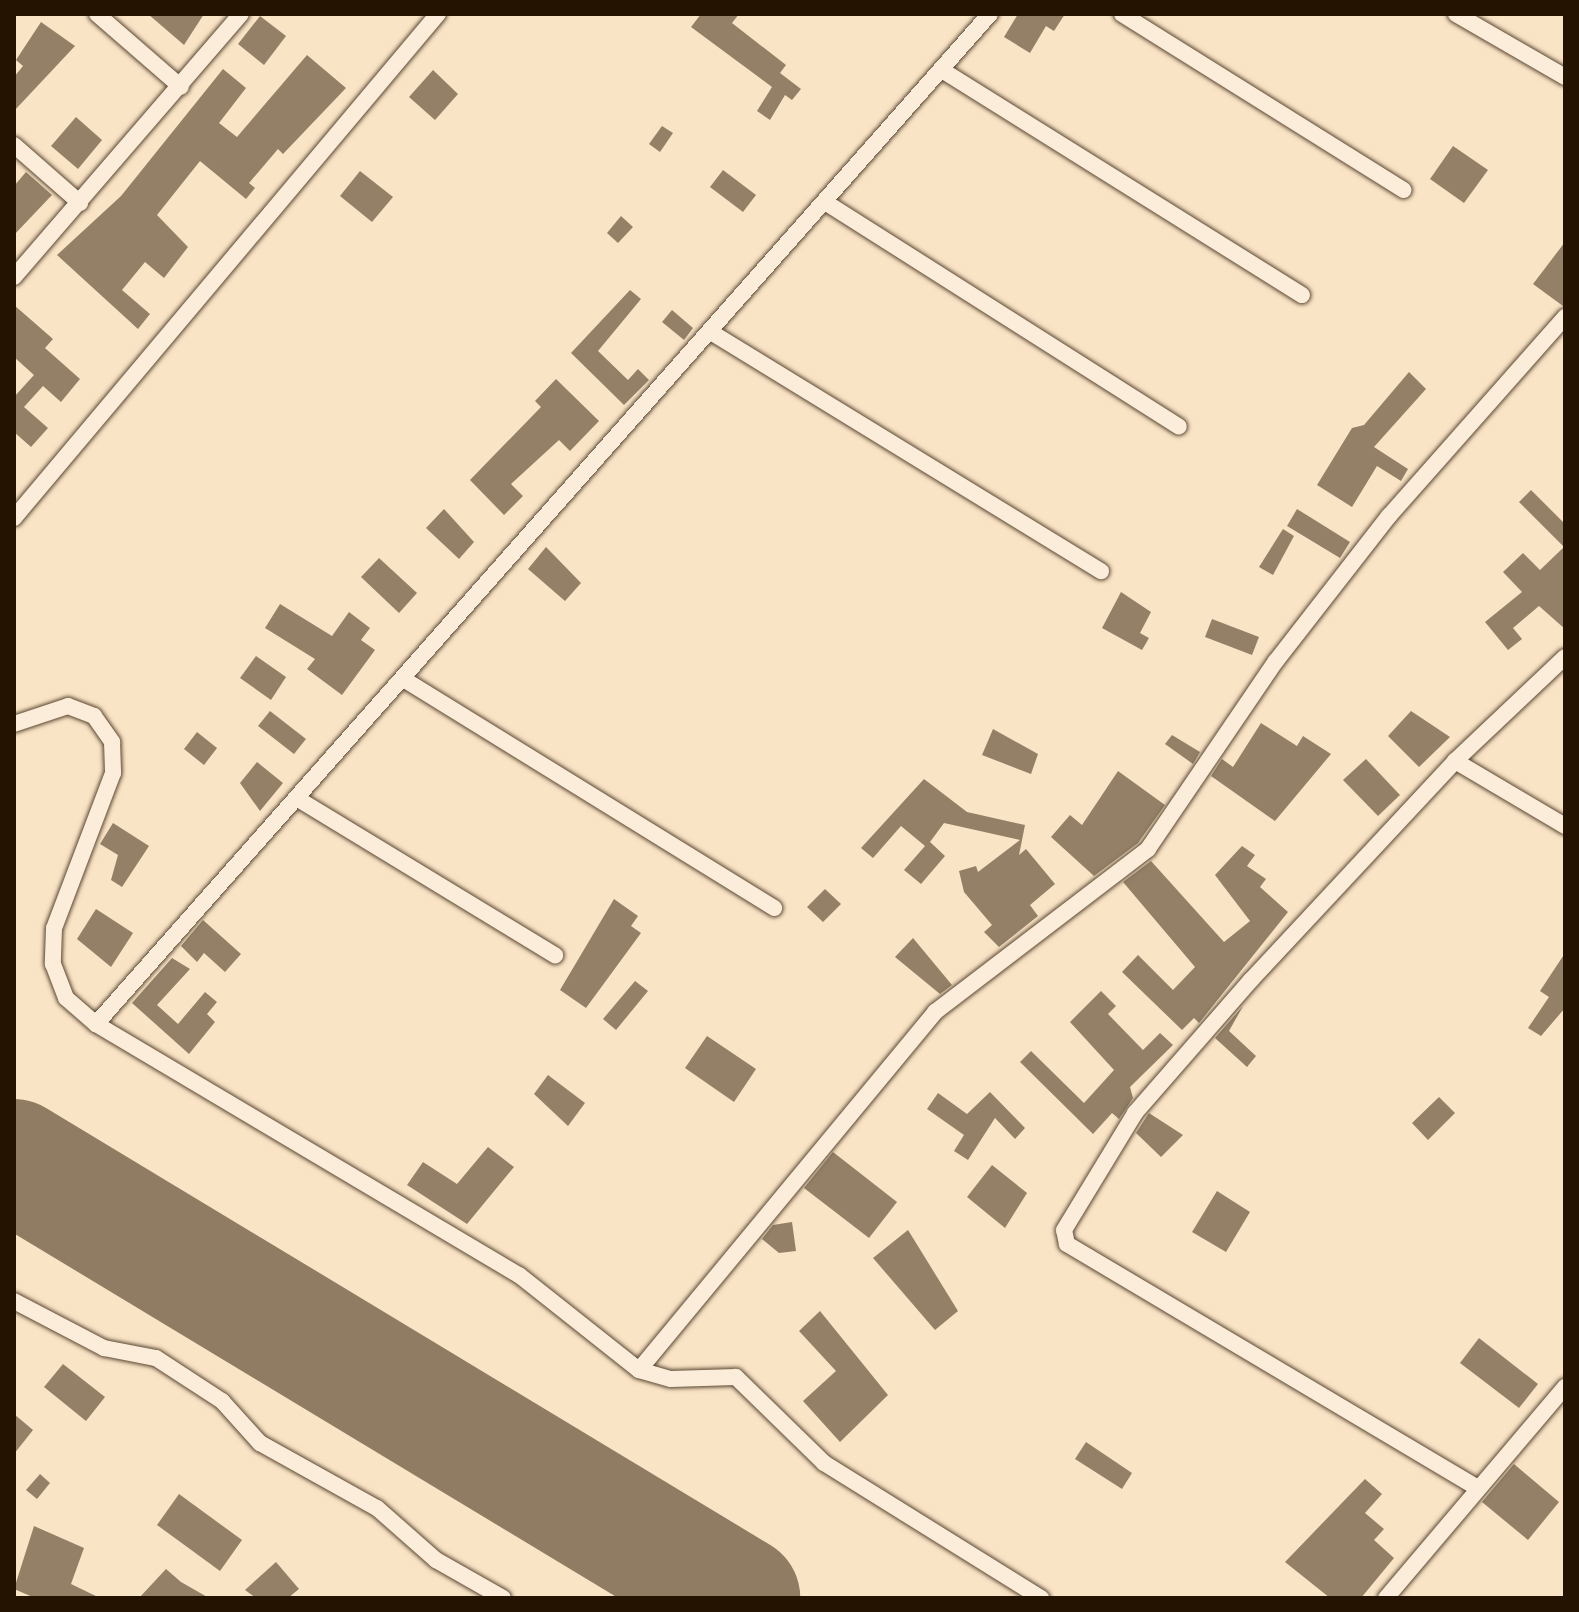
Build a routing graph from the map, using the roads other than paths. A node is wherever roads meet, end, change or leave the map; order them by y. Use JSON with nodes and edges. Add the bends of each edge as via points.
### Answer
{"nodes":[{"id":1,"x":97,"y":14,"type":"edge"},
{"id":2,"x":241,"y":14,"type":"edge"},
{"id":3,"x":438,"y":14,"type":"edge"},
{"id":4,"x":990,"y":14,"type":"edge"},
{"id":5,"x":1122,"y":14,"type":"edge"},
{"id":6,"x":1456,"y":14,"type":"edge"},
{"id":7,"x":945,"y":72,"type":"junction"},
{"id":8,"x":1565,"y":77,"type":"edge"},
{"id":9,"x":181,"y":87,"type":"junction"},
{"id":10,"x":14,"y":145,"type":"edge"},
{"id":11,"x":1404,"y":190,"type":"dead end"},
{"id":12,"x":825,"y":202,"type":"junction"},
{"id":13,"x":80,"y":203,"type":"junction"},
{"id":14,"x":14,"y":277,"type":"edge"},
{"id":15,"x":1302,"y":295,"type":"dead end"},
{"id":16,"x":1565,"y":317,"type":"edge"},
{"id":17,"x":714,"y":334,"type":"junction"},
{"id":18,"x":1179,"y":427,"type":"dead end"},
{"id":19,"x":14,"y":518,"type":"edge"},
{"id":20,"x":1101,"y":571,"type":"dead end"},
{"id":21,"x":1565,"y":657,"type":"edge"},
{"id":22,"x":405,"y":680,"type":"junction"},
{"id":23,"x":14,"y":724,"type":"edge"},
{"id":24,"x":1455,"y":761,"type":"junction"},
{"id":25,"x":298,"y":799,"type":"junction"},
{"id":26,"x":1565,"y":826,"type":"edge"},
{"id":27,"x":774,"y":908,"type":"dead end"},
{"id":28,"x":555,"y":955,"type":"dead end"},
{"id":29,"x":96,"y":1024,"type":"junction"},
{"id":30,"x":14,"y":1301,"type":"edge"},
{"id":31,"x":639,"y":1370,"type":"junction"},
{"id":32,"x":1565,"y":1387,"type":"edge"},
{"id":33,"x":1476,"y":1487,"type":"junction"},
{"id":34,"x":503,"y":1598,"type":"edge"},
{"id":35,"x":1041,"y":1598,"type":"edge"},
{"id":36,"x":1386,"y":1598,"type":"edge"}],
"edges":[{"from":1,"to":9,"type":"street"},
{"from":2,"to":9,"type":"street"},
{"from":3,"to":19,"type":"street"},
{"from":4,"to":7,"type":"street"},
{"from":5,"to":11,"type":"street"},
{"from":6,"to":8,"type":"street"},
{"from":7,"to":12,"type":"street"},
{"from":7,"to":15,"type":"street"},
{"from":9,"to":13,"type":"street"},
{"from":10,"to":13,"type":"street"},
{"from":12,"to":17,"type":"street"},
{"from":12,"to":18,"type":"street"},
{"from":13,"to":14,"type":"street"},
{"from":16,"to":31,"type":"street","via":[[1389,516],[1276,661],[1148,849],[935,1012]]},
{"from":17,"to":20,"type":"street"},
{"from":17,"to":22,"type":"street"},
{"from":21,"to":24,"type":"street"},
{"from":22,"to":25,"type":"street"},
{"from":22,"to":27,"type":"street"},
{"from":23,"to":29,"type":"street","via":[[68,706],[94,716],[112,742],[113,773],[54,928],[53,964],[66,998]]},
{"from":24,"to":26,"type":"street"},
{"from":24,"to":33,"type":"street","via":[[1135,1113],[1064,1230],[1067,1244]]},
{"from":25,"to":28,"type":"street"},
{"from":25,"to":29,"type":"street"},
{"from":29,"to":31,"type":"street","via":[[519,1275]]},
{"from":30,"to":34,"type":"street","via":[[104,1348],[156,1358],[222,1401],[260,1443],[377,1508],[436,1560]]},
{"from":31,"to":35,"type":"street","via":[[671,1379],[736,1377],[824,1463]]},
{"from":32,"to":33,"type":"street"},
{"from":33,"to":36,"type":"street"}]}
